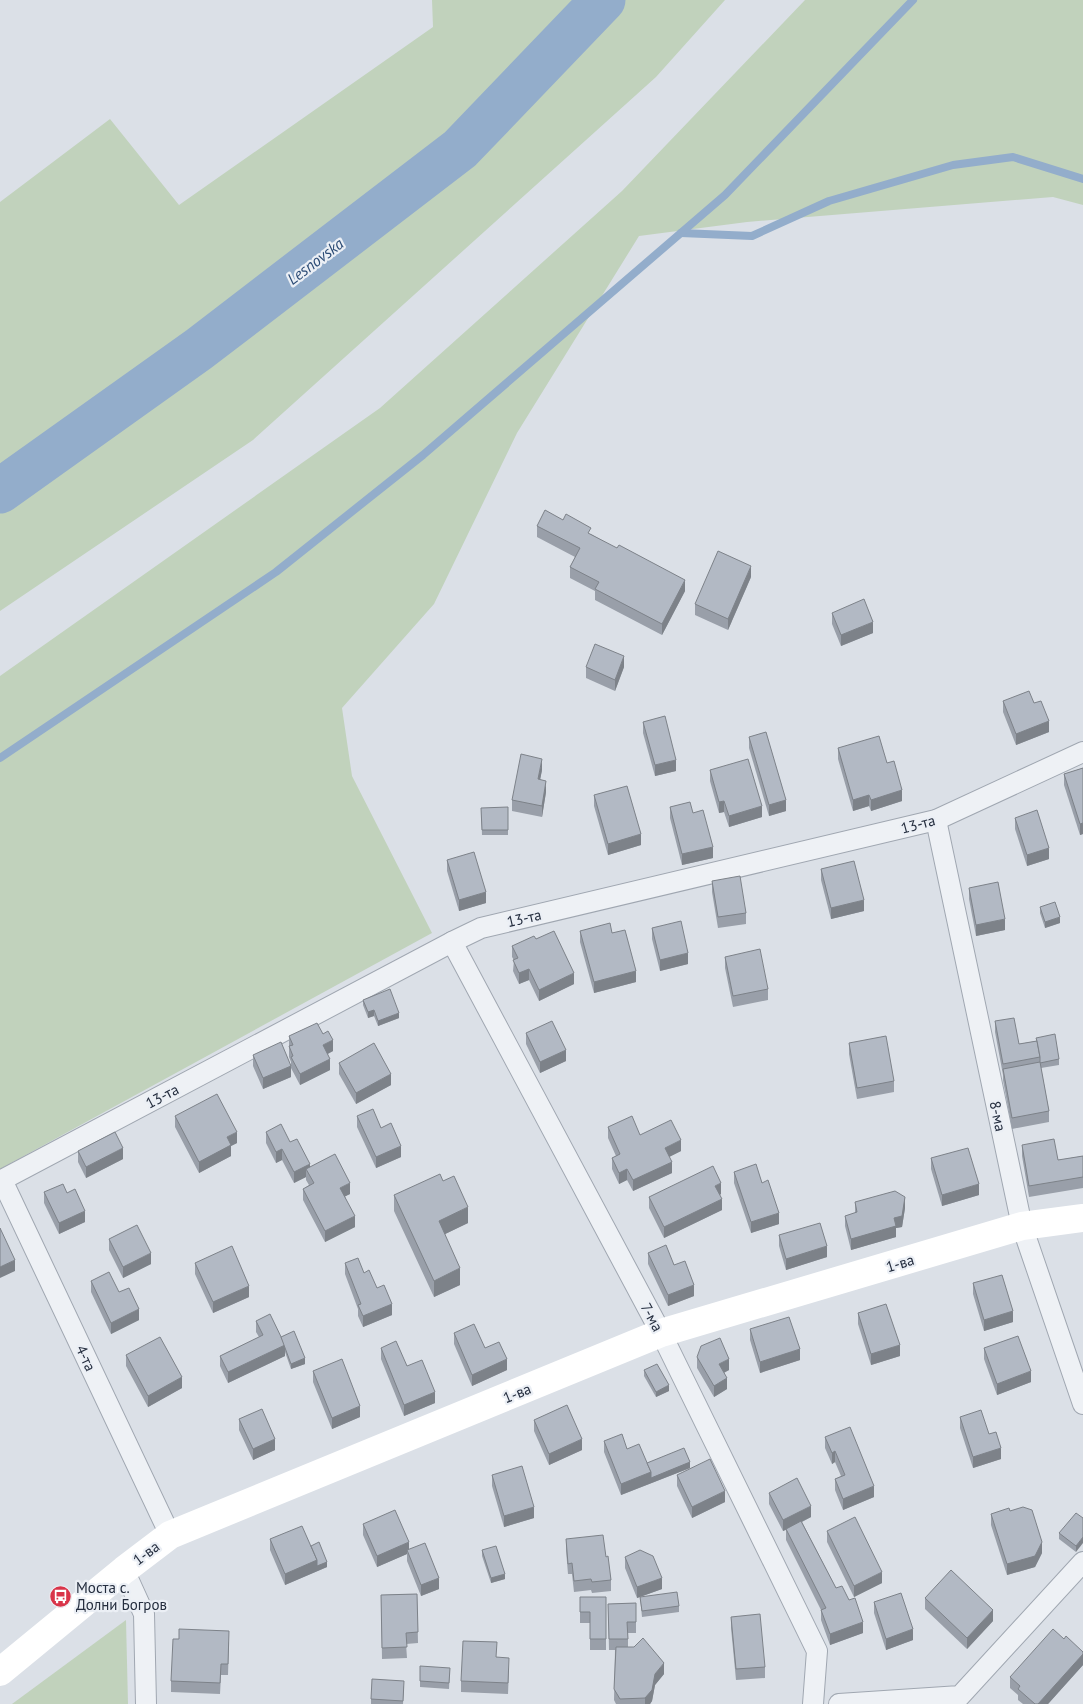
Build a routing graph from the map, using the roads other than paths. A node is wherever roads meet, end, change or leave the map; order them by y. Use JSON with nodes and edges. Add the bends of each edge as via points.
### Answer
{"nodes":[{"id":1,"x":1083,"y":752,"type":"edge"},
{"id":2,"x":936,"y":820,"type":"junction"},
{"id":3,"x":452,"y":942,"type":"junction"},
{"id":4,"x":2,"y":1180,"type":"joint"},
{"id":5,"x":1083,"y":1218,"type":"edge"},
{"id":6,"x":1022,"y":1226,"type":"junction"},
{"id":7,"x":661,"y":1334,"type":"junction"},
{"id":8,"x":1083,"y":1404,"type":"edge"},
{"id":9,"x":170,"y":1535,"type":"junction"},
{"id":10,"x":1083,"y":1562,"type":"edge"},
{"id":11,"x":124,"y":1570,"type":"junction"},
{"id":12,"x":0,"y":1672,"type":"edge"},
{"id":13,"x":962,"y":1700,"type":"edge"},
{"id":14,"x":146,"y":1704,"type":"edge"},
{"id":15,"x":812,"y":1704,"type":"edge"},
{"id":16,"x":839,"y":1704,"type":"edge"}],
"edges":[{"from":1,"to":2,"type":"street","name":"13-та"},
{"from":2,"to":3,"type":"street","name":"13-та","via":[[481,928]]},
{"from":2,"to":6,"type":"street","name":"8-ма"},
{"from":3,"to":4,"type":"street","name":"13-та"},
{"from":3,"to":7,"type":"street","name":"7-ма"},
{"from":4,"to":9,"type":"street","name":"4-та"},
{"from":5,"to":6,"type":"street","name":"1-ва"},
{"from":6,"to":7,"type":"street","name":"1-ва"},
{"from":6,"to":8,"type":"street","name":"8-ма"},
{"from":7,"to":9,"type":"street","name":"1-ва"},
{"from":7,"to":15,"type":"street","name":"7-ма","via":[[817,1651]]},
{"from":9,"to":11,"type":"street","name":"1-ва"},
{"from":10,"to":13,"type":"street"},
{"from":11,"to":12,"type":"street","name":"1-ва"},
{"from":11,"to":14,"type":"street","via":[[144,1614]]},
{"from":13,"to":16,"type":"street"}]}
